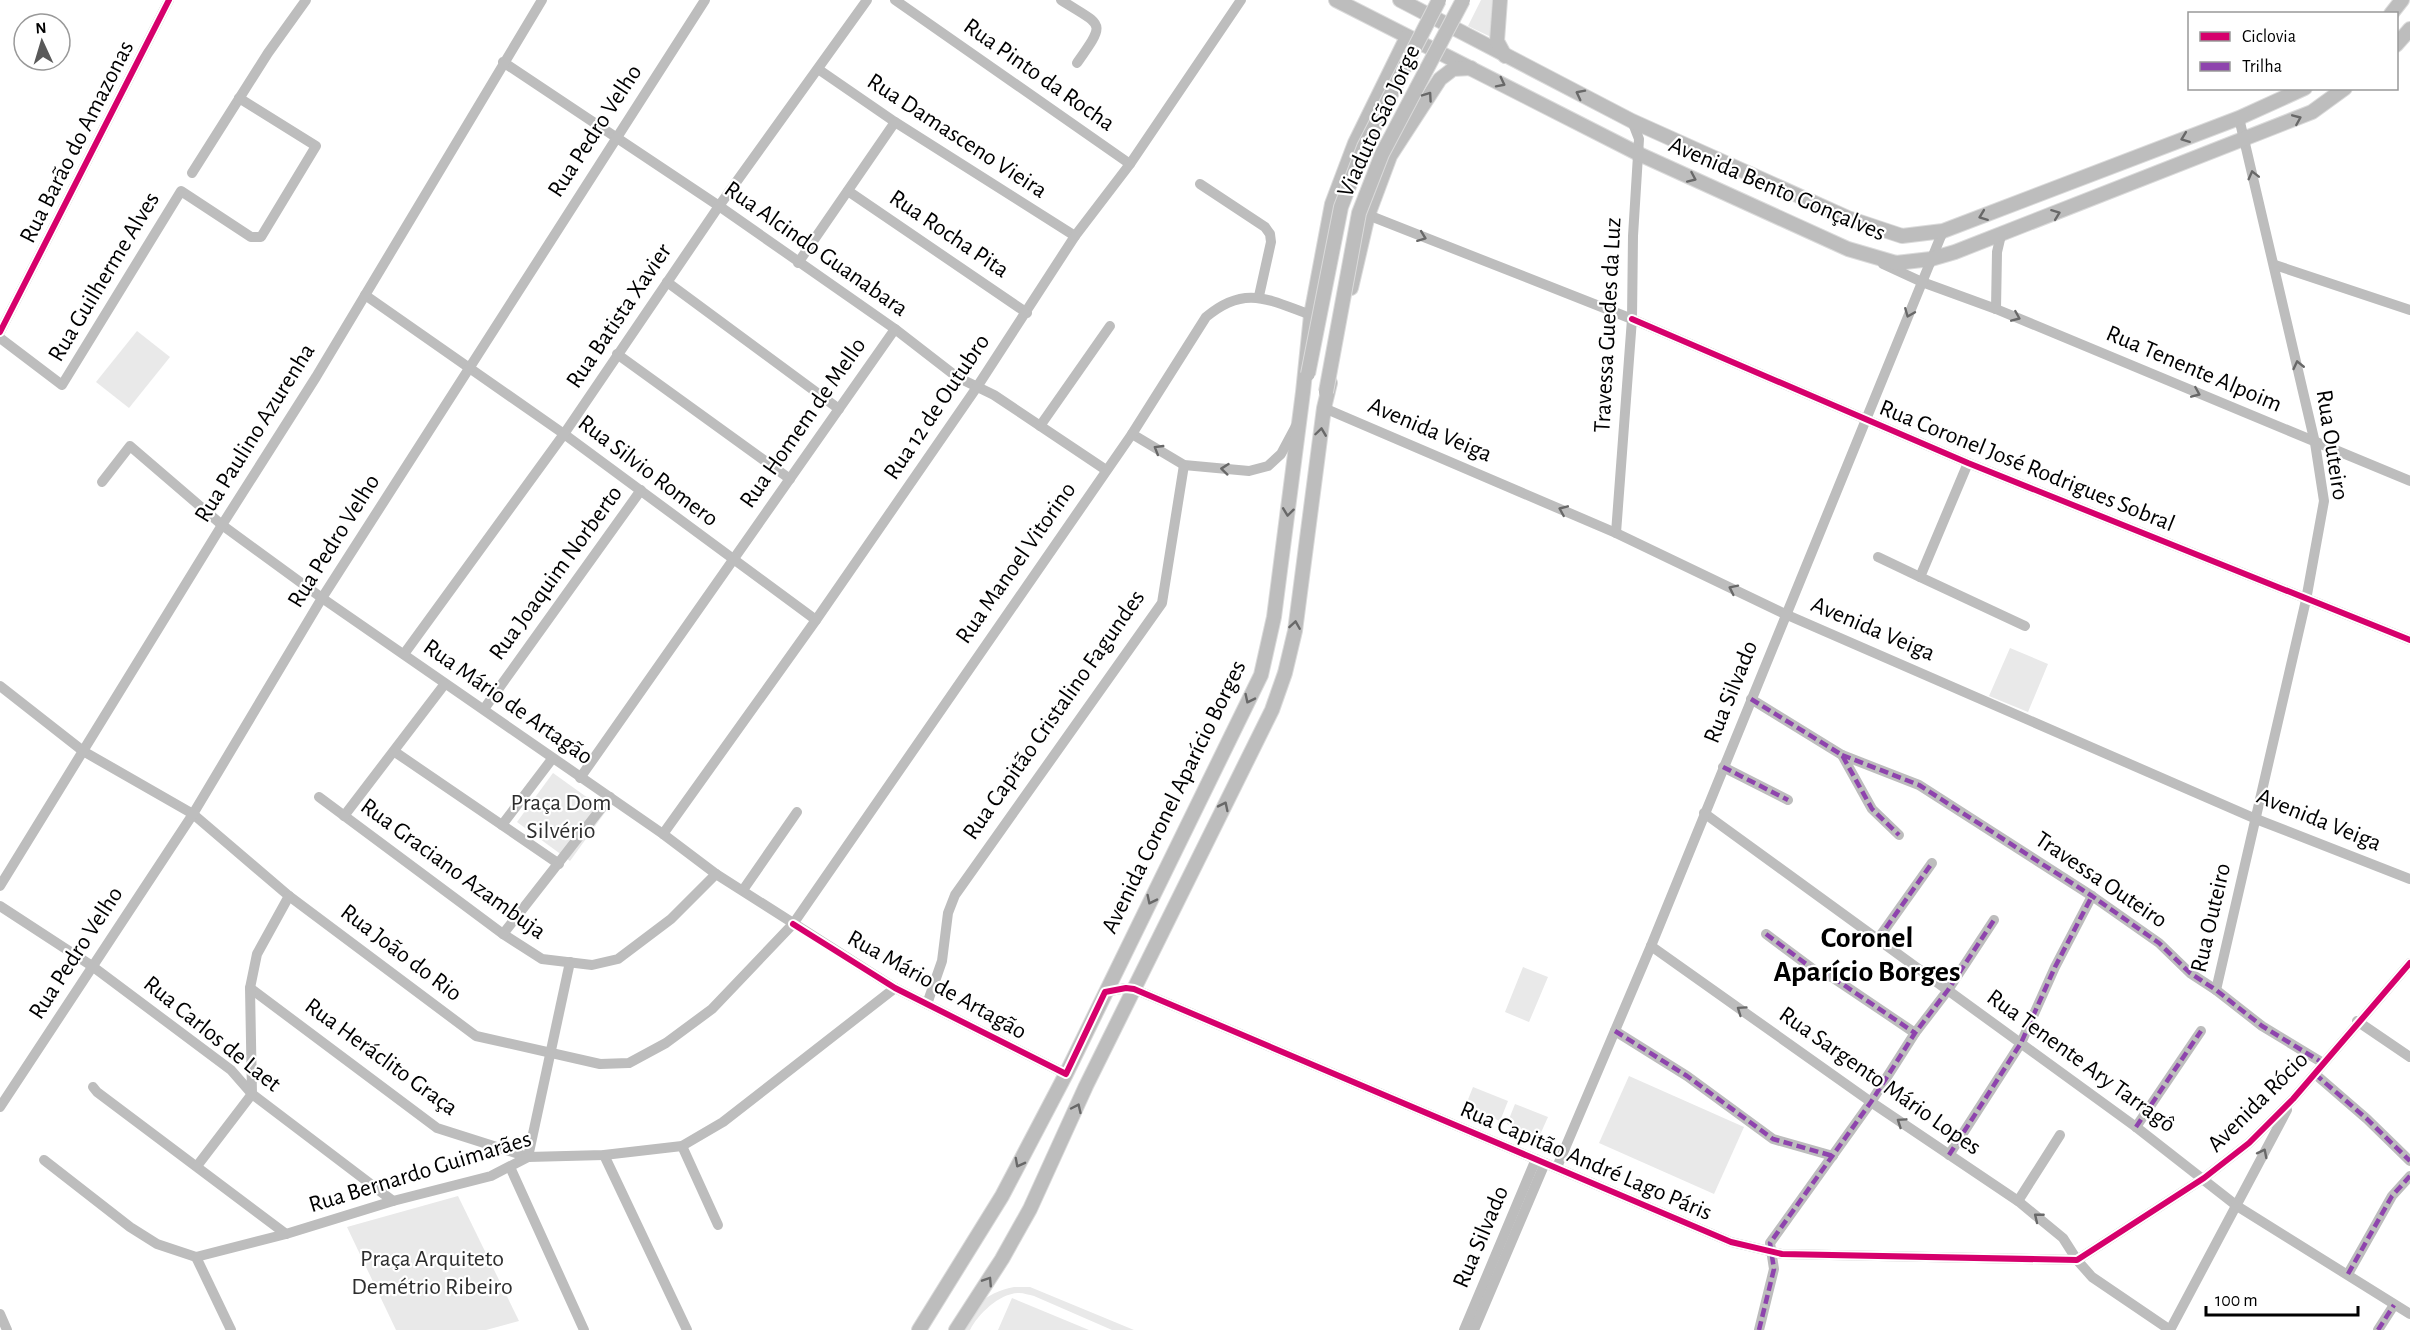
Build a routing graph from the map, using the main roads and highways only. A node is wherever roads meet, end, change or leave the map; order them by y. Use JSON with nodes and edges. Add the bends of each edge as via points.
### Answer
{"nodes":[{"id":1,"x":1336,"y":0,"type":"edge"},
{"id":2,"x":1439,"y":0,"type":"edge"},
{"id":3,"x":1463,"y":0,"type":"edge"},
{"id":4,"x":1500,"y":0,"type":"edge"},
{"id":5,"x":2402,"y":0,"type":"edge"},
{"id":6,"x":1410,"y":2,"type":"edge"},
{"id":7,"x":2393,"y":12,"type":"edge"},
{"id":8,"x":2410,"y":29,"type":"edge"},
{"id":9,"x":1407,"y":37,"type":"junction"},
{"id":10,"x":2398,"y":44,"type":"edge"},
{"id":11,"x":1506,"y":56,"type":"junction"},
{"id":12,"x":1471,"y":68,"type":"junction"},
{"id":13,"x":2301,"y":90,"type":"edge"},
{"id":14,"x":2342,"y":90,"type":"edge"},
{"id":15,"x":1376,"y":99,"type":"junction"},
{"id":16,"x":1413,"y":118,"type":"junction"},
{"id":17,"x":1304,"y":392,"type":"junction"},
{"id":18,"x":1324,"y":408,"type":"junction"},
{"id":19,"x":919,"y":1330,"type":"edge"},
{"id":20,"x":956,"y":1330,"type":"edge"}],
"edges":[{"from":1,"to":9,"type":"main road","name":"Avenida Bento Gonçalves"},
{"from":2,"to":17,"type":"main road","name":"Viaduto São Jorge","bridge":true,"via":[[1364,147],[1341,207]]},
{"from":3,"to":18,"type":"main road","name":"Viaduto São Jorge","bridge":true,"via":[[1382,154],[1359,213]]},
{"from":4,"to":11,"type":"main road","via":[[1497,41]]},
{"from":5,"to":7,"type":"main road"},
{"from":6,"to":11,"type":"main road","name":"Avenida Bento Gonçalves"},
{"from":8,"to":10,"type":"main road"},
{"from":9,"to":12,"type":"main road","name":"Avenida Bento Gonçalves"},
{"from":9,"to":15,"type":"main road","name":"Avenida Coronel Aparício Borges"},
{"from":13,"to":11,"type":"main road","name":"Avenida Bento Gonçalves","one_way":true,"via":[[2239,118],[1943,231],[1902,236],[1848,218],[1632,121]]},
{"from":12,"to":14,"type":"main road","name":"Avenida Bento Gonçalves","one_way":true,"via":[[1639,154],[1848,249],[1896,263],[1931,259],[2001,235],[2245,141],[2312,112]]},
{"from":16,"to":12,"type":"main road","name":"Avenida Coronel Aparício Borges","one_way":true,"via":[[1440,78],[1453,69]]},
{"from":15,"to":16,"type":"main road","via":[[1402,101]]},
{"from":15,"to":17,"type":"main road","name":"Avenida Coronel Aparício Borges","via":[[1332,204],[1311,315]]},
{"from":16,"to":18,"type":"main road","name":"Avenida Coronel Aparício Borges","via":[[1390,156],[1368,215]]},
{"from":17,"to":19,"type":"main road","name":"Avenida Coronel Aparício Borges","one_way":true,"via":[[1275,617],[1261,675],[1066,1074],[1002,1196]]},
{"from":20,"to":18,"type":"main road","name":"Avenida Coronel Aparício Borges","one_way":true,"via":[[1030,1209],[1086,1086],[1272,710],[1294,631]]}]}
